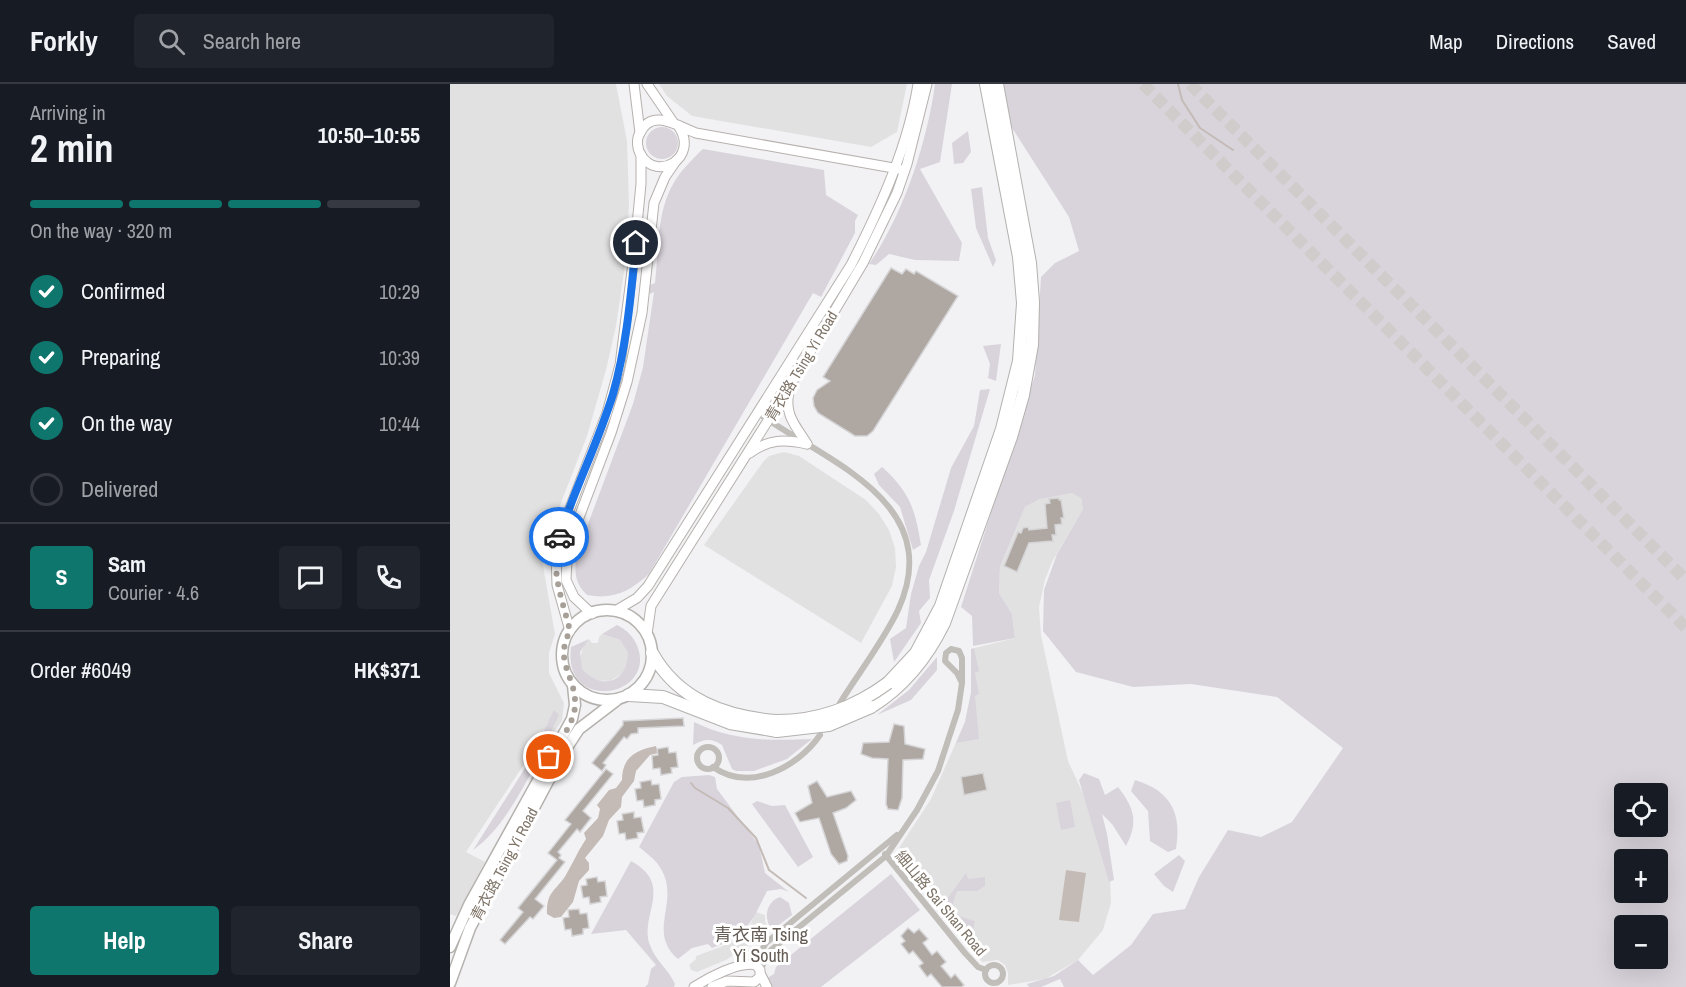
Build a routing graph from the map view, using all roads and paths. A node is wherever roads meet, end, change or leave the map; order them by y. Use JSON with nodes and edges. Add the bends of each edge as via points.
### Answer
{"nodes":[{"id":1,"x":634,"y":84,"type":"edge"},
{"id":2,"x":647,"y":84,"type":"edge"},
{"id":3,"x":918,"y":84,"type":"edge"},
{"id":4,"x":927,"y":84,"type":"edge"},
{"id":5,"x":986,"y":84,"type":"edge"},
{"id":6,"x":997,"y":84,"type":"edge"},
{"id":7,"x":676,"y":124,"type":"junction"},
{"id":8,"x":640,"y":133,"type":"junction"},
{"id":9,"x":696,"y":133,"type":"junction"},
{"id":10,"x":685,"y":141,"type":"junction"},
{"id":11,"x":641,"y":155,"type":"junction"},
{"id":12,"x":676,"y":161,"type":"junction"},
{"id":13,"x":894,"y":168,"type":"junction"},
{"id":14,"x":905,"y":170,"type":"junction"},
{"id":15,"x":1009,"y":175,"type":"junction"},
{"id":16,"x":791,"y":384,"type":"junction"},
{"id":17,"x":758,"y":413,"type":"junction"},
{"id":18,"x":768,"y":420,"type":"junction"},
{"id":19,"x":807,"y":444,"type":"junction"},
{"id":20,"x":744,"y":457,"type":"junction"},
{"id":21,"x":615,"y":611,"type":"junction"},
{"id":22,"x":592,"y":614,"type":"junction"},
{"id":23,"x":570,"y":631,"type":"junction"},
{"id":24,"x":647,"y":634,"type":"junction"},
{"id":25,"x":652,"y":653,"type":"junction"},
{"id":26,"x":962,"y":683,"type":"junction"},
{"id":27,"x":573,"y":685,"type":"junction"},
{"id":28,"x":623,"y":697,"type":"junction"},
{"id":29,"x":840,"y":703,"type":"dead end"},
{"id":30,"x":777,"y":726,"type":"junction"},
{"id":31,"x":820,"y":735,"type":"dead end"},
{"id":32,"x":713,"y":768,"type":"dead end"},
{"id":33,"x":900,"y":833,"type":"junction"},
{"id":34,"x":881,"y":849,"type":"junction"},
{"id":35,"x":886,"y":856,"type":"junction"},
{"id":36,"x":494,"y":871,"type":"junction"},
{"id":37,"x":450,"y":947,"type":"edge"},
{"id":38,"x":755,"y":969,"type":"junction"},
{"id":39,"x":986,"y":970,"type":"dead end"},
{"id":40,"x":450,"y":983,"type":"edge"},
{"id":41,"x":751,"y":984,"type":"edge"},
{"id":42,"x":693,"y":987,"type":"edge"},
{"id":43,"x":712,"y":987,"type":"edge"},
{"id":44,"x":767,"y":987,"type":"edge"}],
"edges":[{"from":1,"to":8,"type":"main road"},
{"from":2,"to":7,"type":"main road"},
{"from":3,"to":13,"type":"main road","name":"青衣路 Tsing Yi Road"},
{"from":4,"to":14,"type":"main road","name":"青衣路 Tsing Yi Road"},
{"from":5,"to":15,"type":"highway"},
{"from":6,"to":15,"type":"highway"},
{"from":7,"to":8,"type":"main road","via":[[658,119],[644,126]]},
{"from":7,"to":9,"type":"main road"},
{"from":7,"to":10,"type":"main road"},
{"from":8,"to":11,"type":"main road"},
{"from":9,"to":10,"type":"main road"},
{"from":9,"to":13,"type":"main road"},
{"from":10,"to":12,"type":"main road"},
{"from":11,"to":12,"type":"main road","via":[[653,165]]},
{"from":11,"to":23,"type":"main road","via":[[635,249],[620,365],[556,552],[557,585]]},
{"from":12,"to":22,"type":"main road","via":[[654,203],[642,313],[630,373],[567,559],[566,579],[574,597]]},
{"from":13,"to":14,"type":"main road"},
{"from":13,"to":17,"type":"main road","name":"青衣路 Tsing Yi Road","via":[[851,265]]},
{"from":14,"to":16,"type":"main road","name":"青衣路 Tsing Yi Road","via":[[863,263]]},
{"from":15,"to":30,"type":"highway","bridge":true,"via":[[1023,322],[1017,376],[968,531],[930,631],[908,663],[866,698],[839,711]]},
{"from":15,"to":30,"type":"highway","bridge":true,"via":[[1032,283],[1029,366],[1018,412],[951,609],[938,637],[909,677],[871,707],[829,725]]},
{"from":16,"to":18,"type":"main road","name":"青衣路 Tsing Yi Road"},
{"from":16,"to":19,"type":"main road","via":[[788,413]]},
{"from":17,"to":18,"type":"street"},
{"from":17,"to":21,"type":"main road","name":"青衣路 Tsing Yi Road","via":[[648,586]]},
{"from":18,"to":19,"type":"street"},
{"from":18,"to":20,"type":"main road","name":"青衣路 Tsing Yi Road"},
{"from":19,"to":20,"type":"main road","via":[[773,441]]},
{"from":19,"to":29,"type":"street","via":[[884,498],[908,545],[907,585],[897,611]]},
{"from":20,"to":24,"type":"main road","name":"青衣路 Tsing Yi Road","via":[[651,606]]},
{"from":21,"to":22,"type":"main road","name":"青衣路 Tsing Yi Road"},
{"from":21,"to":24,"type":"main road","via":[[632,618]]},
{"from":22,"to":23,"type":"main road"},
{"from":23,"to":27,"type":"main road","name":"青衣路 Tsing Yi Road","via":[[563,659]]},
{"from":24,"to":25,"type":"main road","name":"青衣路 Tsing Yi Road"},
{"from":25,"to":28,"type":"main road","name":"青衣路 Tsing Yi Road","via":[[646,678]]},
{"from":25,"to":30,"type":"highway","via":[[670,680],[696,698]]},
{"from":26,"to":26,"type":"street","via":[[945,660],[951,650],[962,655]]},
{"from":26,"to":33,"type":"street","via":[[955,723],[938,771]]},
{"from":27,"to":28,"type":"main road","via":[[597,699]]},
{"from":27,"to":36,"type":"main road","name":"青衣路 Tsing Yi Road","via":[[572,719]]},
{"from":28,"to":30,"type":"highway","via":[[663,697],[730,723]]},
{"from":28,"to":36,"type":"main road","name":"青衣路 Tsing Yi Road","via":[[579,729]]},
{"from":31,"to":32,"type":"street","via":[[792,765],[773,773],[738,776]]},
{"from":33,"to":34,"type":"street"},
{"from":33,"to":35,"type":"street"},
{"from":34,"to":35,"type":"street","name":"細山路 Sai Shan Road"},
{"from":34,"to":38,"type":"street","via":[[765,943]]},
{"from":35,"to":38,"type":"street","via":[[771,950]]},
{"from":35,"to":39,"type":"street","name":"細山路 Sai Shan Road","via":[[965,953]]},
{"from":36,"to":37,"type":"main road","name":"青衣路 Tsing Yi Road"},
{"from":36,"to":40,"type":"main road","name":"青衣路 Tsing Yi Road"},
{"from":38,"to":41,"type":"main road","via":[[757,981]]},
{"from":38,"to":41,"type":"main road","via":[[742,974]]},
{"from":38,"to":42,"type":"main road","via":[[718,973]]},
{"from":38,"to":44,"type":"main road"},
{"from":41,"to":43,"type":"main road","via":[[728,981]]}]}
